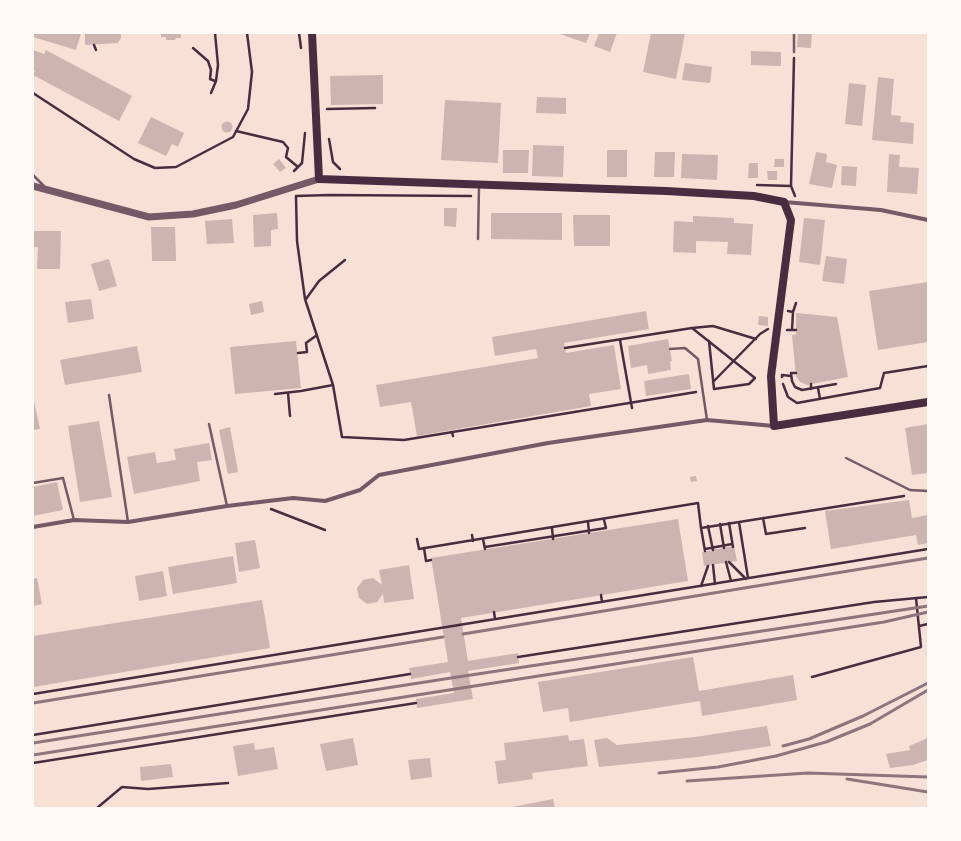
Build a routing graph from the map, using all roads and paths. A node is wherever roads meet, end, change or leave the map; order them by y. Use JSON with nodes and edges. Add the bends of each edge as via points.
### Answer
{"nodes":[{"id":1,"x":215,"y":33,"type":"edge"},
{"id":2,"x":247,"y":33,"type":"edge"},
{"id":3,"x":312,"y":33,"type":"edge"},
{"id":4,"x":794,"y":33,"type":"edge"},
{"id":5,"x":94,"y":45,"type":"dead end"},
{"id":6,"x":193,"y":48,"type":"dead end"},
{"id":7,"x":96,"y":50,"type":"dead end"},
{"id":8,"x":794,"y":52,"type":"joint"},
{"id":9,"x":216,"y":81,"type":"junction"},
{"id":10,"x":33,"y":93,"type":"edge"},
{"id":11,"x":211,"y":93,"type":"dead end"},
{"id":12,"x":327,"y":103,"type":"dead end"},
{"id":13,"x":375,"y":108,"type":"dead end"},
{"id":14,"x":327,"y":109,"type":"junction"},
{"id":15,"x":327,"y":116,"type":"dead end"},
{"id":16,"x":236,"y":131,"type":"junction"},
{"id":17,"x":328,"y":138,"type":"dead end"},
{"id":18,"x":298,"y":167,"type":"dead end"},
{"id":19,"x":344,"y":173,"type":"dead end"},
{"id":20,"x":33,"y":175,"type":"edge"},
{"id":21,"x":319,"y":179,"type":"junction"},
{"id":22,"x":479,"y":184,"type":"junction"},
{"id":23,"x":751,"y":185,"type":"dead end"},
{"id":24,"x":33,"y":186,"type":"edge"},
{"id":25,"x":46,"y":188,"type":"junction"},
{"id":26,"x":479,"y":196,"type":"junction"},
{"id":27,"x":784,"y":202,"type":"junction"},
{"id":28,"x":928,"y":220,"type":"edge"},
{"id":29,"x":478,"y":239,"type":"dead end"},
{"id":30,"x":345,"y":260,"type":"dead end"},
{"id":31,"x":305,"y":299,"type":"junction"},
{"id":32,"x":796,"y":303,"type":"dead end"},
{"id":33,"x":788,"y":310,"type":"dead end"},
{"id":34,"x":793,"y":312,"type":"junction"},
{"id":35,"x":692,"y":328,"type":"junction"},
{"id":36,"x":786,"y":330,"type":"dead end"},
{"id":37,"x":317,"y":335,"type":"junction"},
{"id":38,"x":620,"y":340,"type":"junction"},
{"id":39,"x":709,"y":341,"type":"junction"},
{"id":40,"x":565,"y":348,"type":"dead end"},
{"id":41,"x":670,"y":349,"type":"dead end"},
{"id":42,"x":298,"y":353,"type":"dead end"},
{"id":43,"x":734,"y":361,"type":"junction"},
{"id":44,"x":928,"y":366,"type":"edge"},
{"id":45,"x":796,"y":373,"type":"dead end"},
{"id":46,"x":791,"y":376,"type":"junction"},
{"id":47,"x":713,"y":382,"type":"junction"},
{"id":48,"x":811,"y":384,"type":"dead end"},
{"id":49,"x":836,"y":384,"type":"dead end"},
{"id":50,"x":333,"y":385,"type":"junction"},
{"id":51,"x":818,"y":388,"type":"junction"},
{"id":52,"x":714,"y":389,"type":"junction"},
{"id":53,"x":811,"y":389,"type":"junction"},
{"id":54,"x":704,"y":391,"type":"junction"},
{"id":55,"x":288,"y":393,"type":"junction"},
{"id":56,"x":109,"y":394,"type":"dead end"},
{"id":57,"x":275,"y":394,"type":"dead end"},
{"id":58,"x":820,"y":399,"type":"junction"},
{"id":59,"x":630,"y":402,"type":"junction"},
{"id":60,"x":928,"y":402,"type":"edge"},
{"id":61,"x":632,"y":408,"type":"dead end"},
{"id":62,"x":290,"y":416,"type":"dead end"},
{"id":63,"x":707,"y":420,"type":"junction"},
{"id":64,"x":209,"y":424,"type":"dead end"},
{"id":65,"x":774,"y":426,"type":"junction"},
{"id":66,"x":452,"y":432,"type":"junction"},
{"id":67,"x":453,"y":436,"type":"dead end"},
{"id":68,"x":846,"y":458,"type":"dead end"},
{"id":69,"x":33,"y":483,"type":"edge"},
{"id":70,"x":910,"y":490,"type":"junction"},
{"id":71,"x":928,"y":491,"type":"edge"},
{"id":72,"x":227,"y":506,"type":"junction"},
{"id":73,"x":650,"y":507,"type":"dead end"},
{"id":74,"x":651,"y":511,"type":"junction"},
{"id":75,"x":763,"y":518,"type":"junction"},
{"id":76,"x":74,"y":520,"type":"junction"},
{"id":77,"x":604,"y":520,"type":"junction"},
{"id":78,"x":128,"y":522,"type":"junction"},
{"id":79,"x":588,"y":522,"type":"junction"},
{"id":80,"x":739,"y":522,"type":"junction"},
{"id":81,"x":729,"y":523,"type":"junction"},
{"id":82,"x":720,"y":524,"type":"junction"},
{"id":83,"x":708,"y":526,"type":"junction"},
{"id":84,"x":33,"y":527,"type":"edge"},
{"id":85,"x":552,"y":528,"type":"junction"},
{"id":86,"x":701,"y":528,"type":"junction"},
{"id":87,"x":804,"y":528,"type":"dead end"},
{"id":88,"x":589,"y":532,"type":"junction"},
{"id":89,"x":472,"y":535,"type":"dead end"},
{"id":90,"x":553,"y":538,"type":"junction"},
{"id":91,"x":417,"y":539,"type":"dead end"},
{"id":92,"x":484,"y":539,"type":"junction"},
{"id":93,"x":473,"y":541,"type":"junction"},
{"id":94,"x":726,"y":546,"type":"junction"},
{"id":95,"x":424,"y":548,"type":"junction"},
{"id":96,"x":711,"y":549,"type":"junction"},
{"id":97,"x":928,"y":549,"type":"edge"},
{"id":98,"x":431,"y":560,"type":"dead end"},
{"id":99,"x":713,"y":565,"type":"dead end"},
{"id":100,"x":708,"y":566,"type":"dead end"},
{"id":101,"x":747,"y":579,"type":"junction"},
{"id":102,"x":731,"y":581,"type":"junction"},
{"id":103,"x":715,"y":584,"type":"junction"},
{"id":104,"x":701,"y":586,"type":"junction"},
{"id":105,"x":601,"y":595,"type":"dead end"},
{"id":106,"x":928,"y":597,"type":"edge"},
{"id":107,"x":916,"y":598,"type":"junction"},
{"id":108,"x":602,"y":602,"type":"junction"},
{"id":109,"x":494,"y":612,"type":"dead end"},
{"id":110,"x":495,"y":619,"type":"junction"},
{"id":111,"x":928,"y":624,"type":"edge"},
{"id":112,"x":919,"y":626,"type":"junction"},
{"id":113,"x":518,"y":656,"type":"dead end"},
{"id":114,"x":410,"y":674,"type":"dead end"},
{"id":115,"x":812,"y":677,"type":"dead end"},
{"id":116,"x":33,"y":694,"type":"edge"},
{"id":117,"x":416,"y":703,"type":"dead end"},
{"id":118,"x":33,"y":735,"type":"edge"},
{"id":119,"x":33,"y":763,"type":"edge"},
{"id":120,"x":228,"y":783,"type":"dead end"},
{"id":121,"x":97,"y":808,"type":"edge"}],
"edges":[{"from":1,"to":9,"type":"path","via":[[218,64]]},
{"from":2,"to":16,"type":"path","via":[[252,72],[248,110]]},
{"from":3,"to":21,"type":"main road"},
{"from":4,"to":8,"type":"lane"},
{"from":5,"to":7,"type":"path"},
{"from":6,"to":9,"type":"path","via":[[208,61],[210,79]]},
{"from":8,"to":23,"type":"path","via":[[790,186]]},
{"from":9,"to":11,"type":"path"},
{"from":10,"to":16,"type":"path","via":[[134,159],[155,168],[176,167],[232,137]]},
{"from":12,"to":14,"type":"path"},
{"from":13,"to":14,"type":"path"},
{"from":14,"to":15,"type":"path"},
{"from":16,"to":18,"type":"path","via":[[283,142],[288,148],[286,157]]},
{"from":17,"to":19,"type":"path","via":[[333,162]]},
{"from":20,"to":25,"type":"lane"},
{"from":21,"to":22,"type":"main road"},
{"from":21,"to":25,"type":"street","via":[[236,205],[193,214],[149,217]]},
{"from":22,"to":26,"type":"lane"},
{"from":22,"to":27,"type":"main road","via":[[754,196]]},
{"from":24,"to":25,"type":"street"},
{"from":26,"to":29,"type":"lane"},
{"from":26,"to":31,"type":"path","via":[[296,196],[297,241]]},
{"from":27,"to":28,"type":"street","via":[[881,210]]},
{"from":27,"to":65,"type":"main road","via":[[791,220],[771,376]]},
{"from":30,"to":31,"type":"path","via":[[319,281]]},
{"from":31,"to":37,"type":"path"},
{"from":32,"to":34,"type":"path"},
{"from":33,"to":34,"type":"path"},
{"from":34,"to":36,"type":"path","via":[[794,330]]},
{"from":35,"to":38,"type":"path"},
{"from":35,"to":39,"type":"path"},
{"from":35,"to":43,"type":"path","via":[[713,326],[756,339]]},
{"from":37,"to":42,"type":"path","via":[[306,343],[307,352]]},
{"from":37,"to":50,"type":"path"},
{"from":38,"to":40,"type":"path"},
{"from":38,"to":59,"type":"path"},
{"from":39,"to":43,"type":"path"},
{"from":39,"to":47,"type":"path"},
{"from":41,"to":54,"type":"lane","via":[[685,348],[698,359]]},
{"from":43,"to":47,"type":"path"},
{"from":43,"to":52,"type":"path","via":[[755,378],[749,384]]},
{"from":44,"to":58,"type":"path","via":[[884,373],[880,388]]},
{"from":45,"to":46,"type":"path","via":[[791,373]]},
{"from":46,"to":53,"type":"path","via":[[798,389]]},
{"from":46,"to":58,"type":"path","via":[[782,375],[788,397],[797,403]]},
{"from":47,"to":52,"type":"path"},
{"from":48,"to":53,"type":"path"},
{"from":49,"to":51,"type":"path"},
{"from":50,"to":55,"type":"path"},
{"from":50,"to":66,"type":"path","via":[[342,437],[404,440]]},
{"from":51,"to":53,"type":"path"},
{"from":51,"to":58,"type":"path"},
{"from":52,"to":54,"type":"path"},
{"from":54,"to":59,"type":"path"},
{"from":54,"to":63,"type":"lane"},
{"from":55,"to":57,"type":"path"},
{"from":55,"to":62,"type":"path"},
{"from":56,"to":78,"type":"lane"},
{"from":59,"to":61,"type":"path"},
{"from":59,"to":66,"type":"path"},
{"from":60,"to":65,"type":"main road"},
{"from":63,"to":65,"type":"street"},
{"from":63,"to":72,"type":"street","via":[[548,443],[379,474],[360,490],[325,501],[293,498]]},
{"from":64,"to":72,"type":"lane"},
{"from":66,"to":67,"type":"path"},
{"from":68,"to":70,"type":"lane"},
{"from":69,"to":76,"type":"lane","via":[[63,478]]},
{"from":70,"to":71,"type":"lane"},
{"from":70,"to":75,"type":"path","via":[[906,496]]},
{"from":72,"to":78,"type":"street"},
{"from":73,"to":74,"type":"path"},
{"from":74,"to":77,"type":"path"},
{"from":74,"to":86,"type":"path","via":[[698,503]]},
{"from":75,"to":80,"type":"path"},
{"from":75,"to":87,"type":"path","via":[[766,534]]},
{"from":76,"to":78,"type":"street"},
{"from":76,"to":84,"type":"street"},
{"from":77,"to":79,"type":"path"},
{"from":77,"to":88,"type":"path","via":[[606,528]]},
{"from":79,"to":85,"type":"path"},
{"from":79,"to":88,"type":"path"},
{"from":80,"to":81,"type":"path"},
{"from":80,"to":101,"type":"path"},
{"from":81,"to":82,"type":"path"},
{"from":81,"to":94,"type":"path"},
{"from":82,"to":83,"type":"path"},
{"from":82,"to":94,"type":"path"},
{"from":83,"to":86,"type":"path"},
{"from":83,"to":96,"type":"path"},
{"from":85,"to":90,"type":"path"},
{"from":85,"to":92,"type":"path"},
{"from":86,"to":96,"type":"path"},
{"from":88,"to":90,"type":"path"},
{"from":89,"to":93,"type":"path"},
{"from":90,"to":92,"type":"path","via":[[485,548]]},
{"from":91,"to":95,"type":"path","via":[[419,549]]},
{"from":92,"to":93,"type":"path"},
{"from":93,"to":95,"type":"path"},
{"from":94,"to":96,"type":"path"},
{"from":95,"to":98,"type":"path","via":[[426,561]]},
{"from":97,"to":101,"type":"path"},
{"from":99,"to":103,"type":"path"},
{"from":100,"to":104,"type":"path"},
{"from":101,"to":102,"type":"path"},
{"from":101,"to":102,"type":"path","via":[[728,562]]},
{"from":102,"to":103,"type":"path"},
{"from":103,"to":104,"type":"path"},
{"from":104,"to":108,"type":"path"},
{"from":105,"to":108,"type":"path"},
{"from":106,"to":107,"type":"path"},
{"from":107,"to":112,"type":"path"},
{"from":107,"to":113,"type":"path","via":[[867,603]]},
{"from":108,"to":110,"type":"path"},
{"from":109,"to":110,"type":"path"},
{"from":110,"to":116,"type":"path"},
{"from":111,"to":112,"type":"path"},
{"from":112,"to":115,"type":"path","via":[[921,647]]},
{"from":114,"to":118,"type":"path"},
{"from":117,"to":119,"type":"path"},
{"from":120,"to":121,"type":"path","via":[[148,789],[122,787]]}]}
